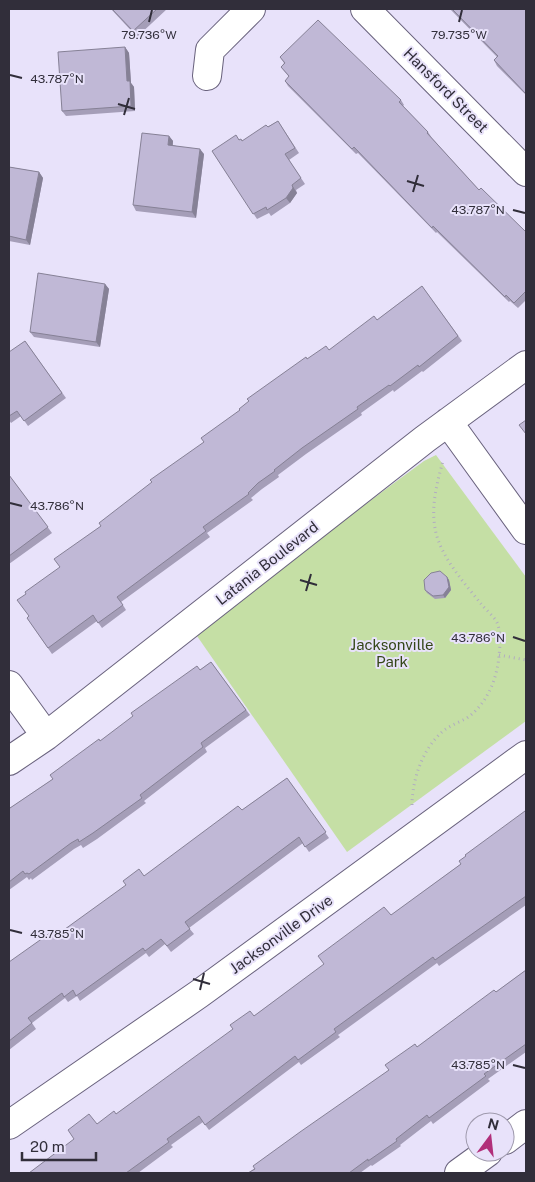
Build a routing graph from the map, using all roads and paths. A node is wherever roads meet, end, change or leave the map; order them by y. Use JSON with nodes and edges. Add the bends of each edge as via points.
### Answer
{"nodes":[{"id":1,"x":251,"y":9,"type":"edge"},
{"id":2,"x":365,"y":9,"type":"edge"},
{"id":3,"x":207,"y":76,"type":"dead end"},
{"id":4,"x":526,"y":172,"type":"edge"},
{"id":5,"x":526,"y":365,"type":"edge"},
{"id":6,"x":448,"y":422,"type":"junction"},
{"id":7,"x":443,"y":460,"type":"dead end"},
{"id":8,"x":526,"y":530,"type":"edge"},
{"id":9,"x":499,"y":656,"type":"junction"},
{"id":10,"x":526,"y":660,"type":"edge"},
{"id":11,"x":9,"y":685,"type":"edge"},
{"id":12,"x":46,"y":736,"type":"junction"},
{"id":13,"x":526,"y":756,"type":"edge"},
{"id":14,"x":9,"y":761,"type":"edge"},
{"id":15,"x":412,"y":809,"type":"dead end"},
{"id":16,"x":526,"y":1124,"type":"edge"},
{"id":17,"x":9,"y":1125,"type":"edge"},
{"id":18,"x":515,"y":1132,"type":"edge"},
{"id":19,"x":474,"y":1162,"type":"edge"},
{"id":20,"x":459,"y":1173,"type":"edge"}],
"edges":[{"from":1,"to":3,"type":"street","via":[[210,50]]},
{"from":2,"to":4,"type":"street","name":"Hansford Street"},
{"from":5,"to":6,"type":"street","name":"Latania Boulevard"},
{"from":6,"to":8,"type":"street"},
{"from":6,"to":12,"type":"street","name":"Latania Boulevard"},
{"from":7,"to":9,"type":"path","via":[[434,496],[435,529],[451,564],[498,624]]},
{"from":9,"to":10,"type":"path"},
{"from":9,"to":15,"type":"path","via":[[497,672],[484,700],[468,717],[440,733],[426,754],[414,786]]},
{"from":11,"to":12,"type":"street"},
{"from":12,"to":14,"type":"street","name":"Latania Boulevard"},
{"from":13,"to":17,"type":"street","name":"Jacksonville Drive","via":[[199,994]]},
{"from":16,"to":18,"type":"street"},
{"from":19,"to":20,"type":"street"}]}
